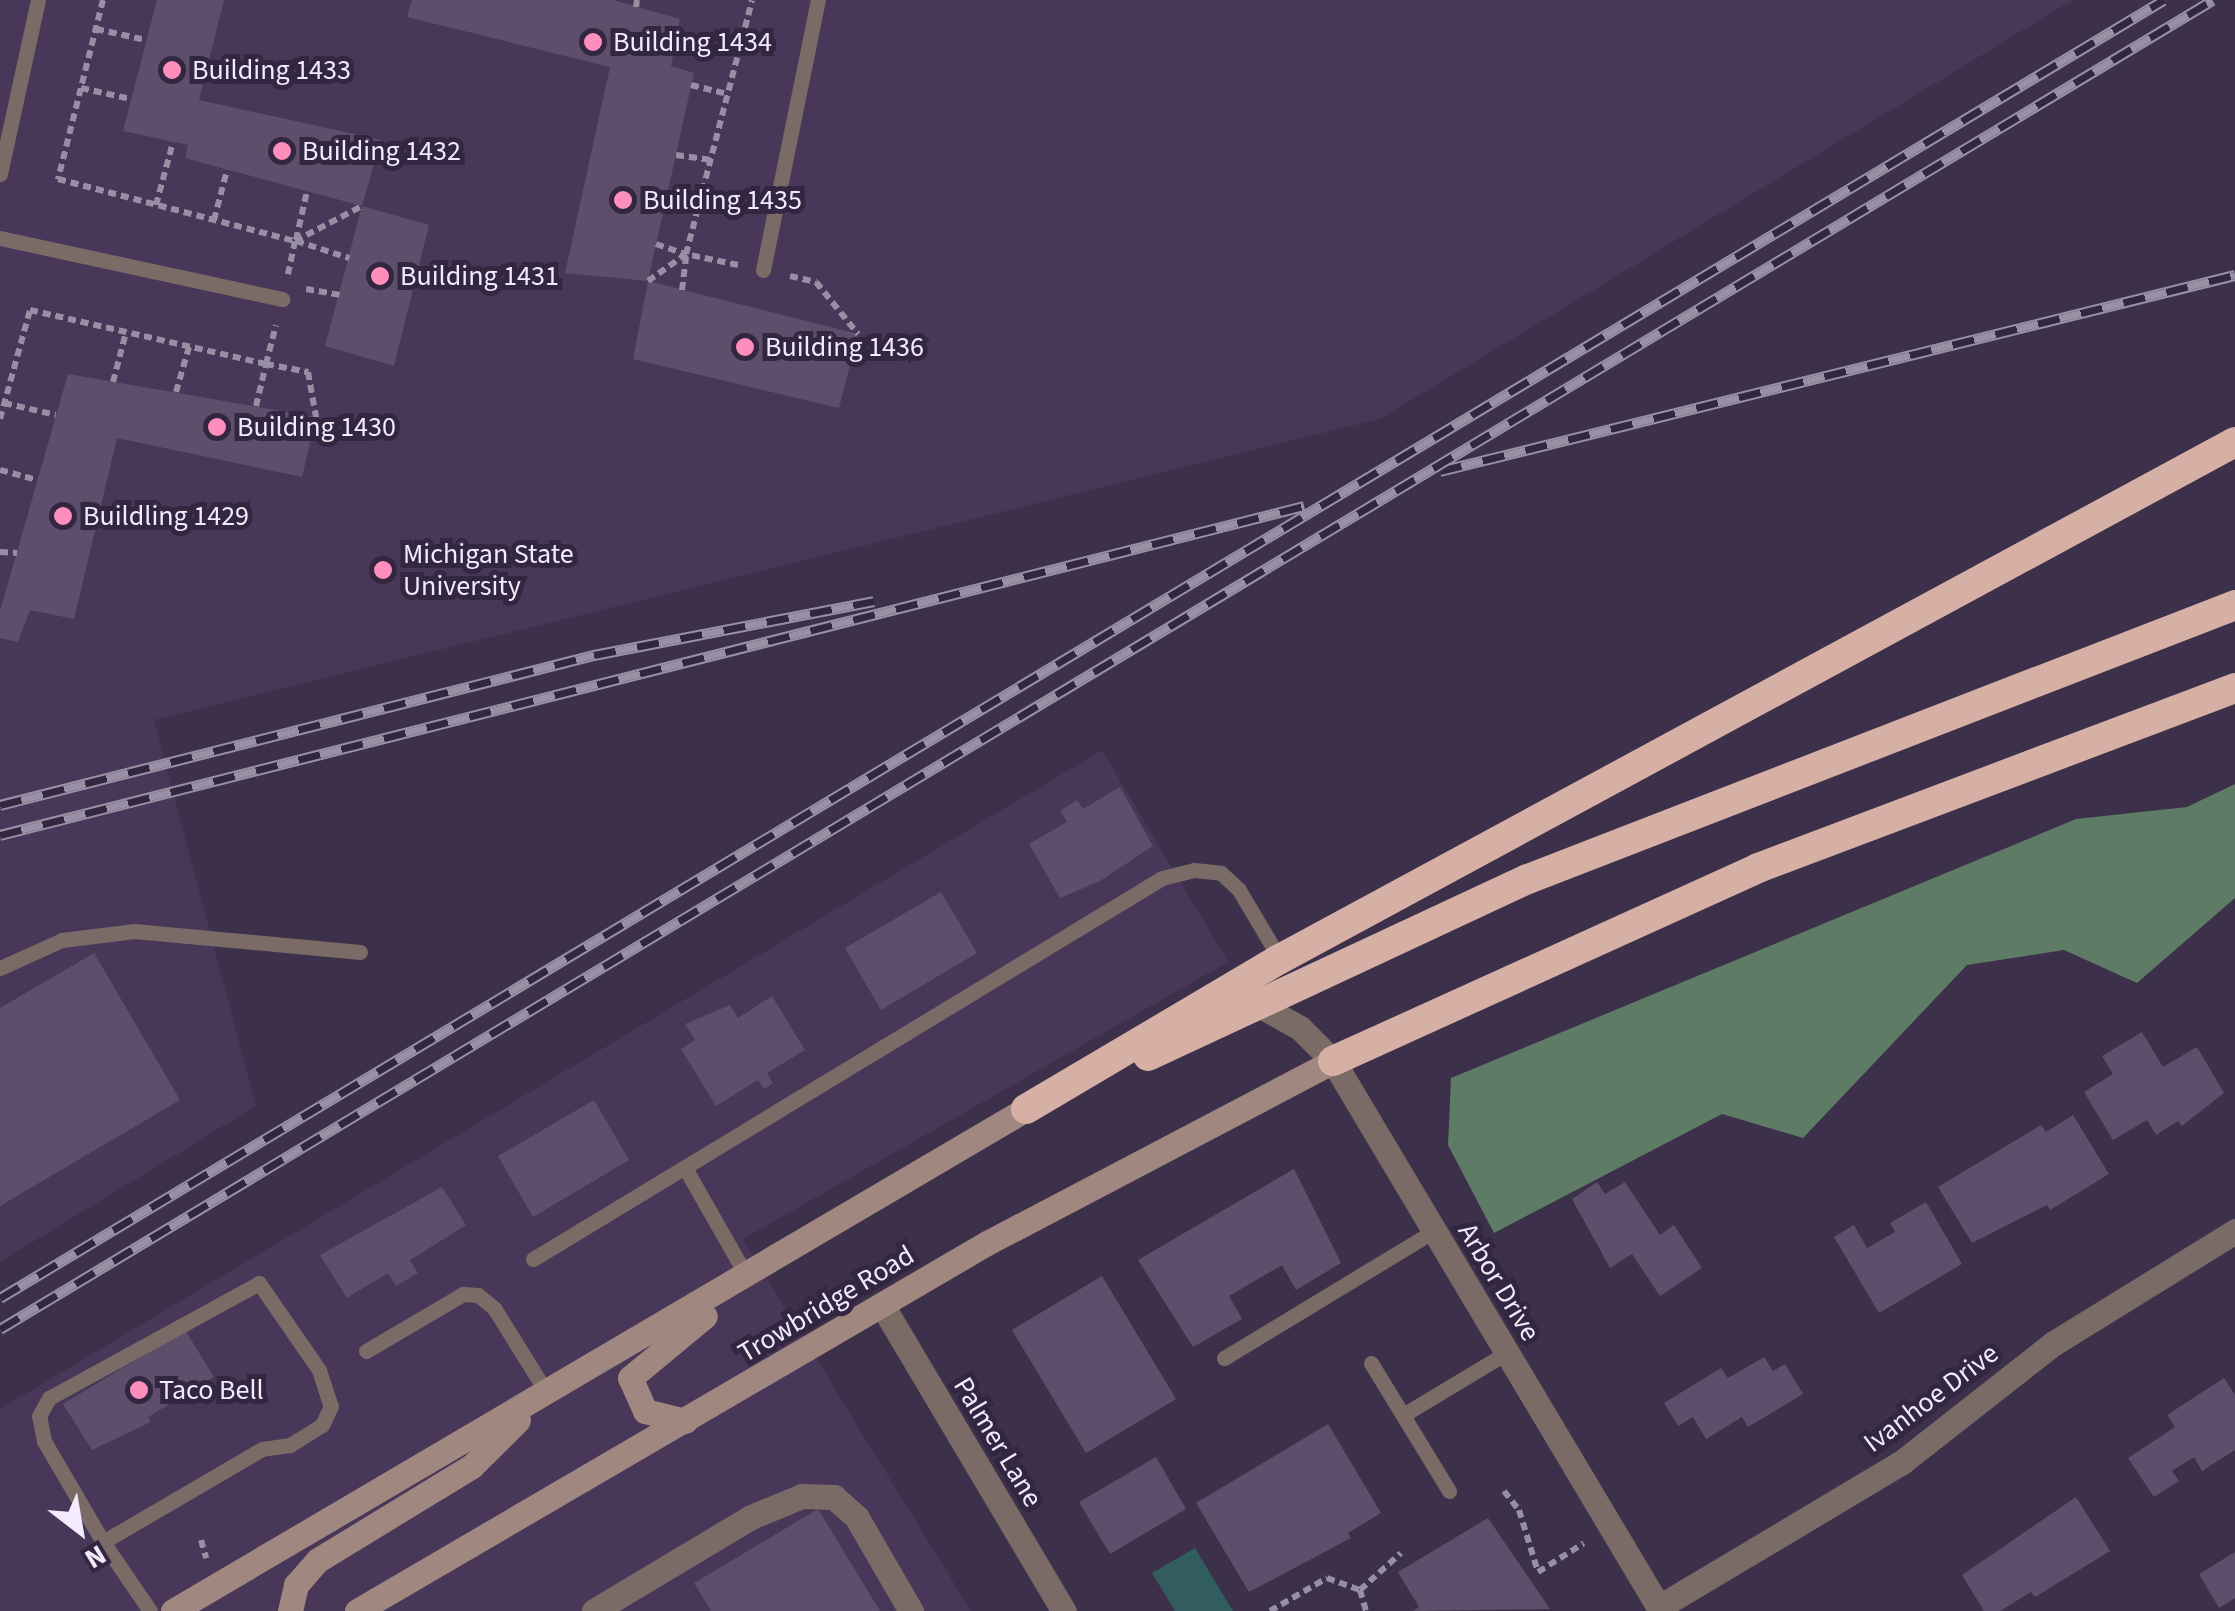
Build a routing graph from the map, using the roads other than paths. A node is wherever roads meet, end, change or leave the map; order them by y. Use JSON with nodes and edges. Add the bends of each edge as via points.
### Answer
{"nodes":[{"id":1,"x":38,"y":0,"type":"edge"},
{"id":2,"x":818,"y":0,"type":"edge"},
{"id":3,"x":0,"y":174,"type":"edge"},
{"id":4,"x":0,"y":238,"type":"edge"},
{"id":5,"x":762,"y":270,"type":"road end"},
{"id":6,"x":282,"y":299,"type":"dead end"},
{"id":7,"x":2235,"y":442,"type":"edge"},
{"id":8,"x":2235,"y":605,"type":"edge"},
{"id":9,"x":2235,"y":688,"type":"edge"},
{"id":10,"x":360,"y":952,"type":"dead end"},
{"id":11,"x":1280,"y":959,"type":"junction"},
{"id":12,"x":0,"y":968,"type":"edge"},
{"id":13,"x":1261,"y":1006,"type":"junction"},
{"id":14,"x":1333,"y":1061,"type":"junction"},
{"id":15,"x":1026,"y":1109,"type":"junction"},
{"id":16,"x":684,"y":1168,"type":"junction"},
{"id":17,"x":2235,"y":1231,"type":"edge"},
{"id":18,"x":1434,"y":1232,"type":"junction"},
{"id":19,"x":810,"y":1240,"type":"junction"},
{"id":20,"x":533,"y":1259,"type":"dead end"},
{"id":21,"x":746,"y":1275,"type":"junction"},
{"id":22,"x":882,"y":1304,"type":"junction"},
{"id":23,"x":366,"y":1351,"type":"dead end"},
{"id":24,"x":1506,"y":1353,"type":"junction"},
{"id":25,"x":1224,"y":1358,"type":"dead end"},
{"id":26,"x":1371,"y":1362,"type":"dead end"},
{"id":27,"x":547,"y":1393,"type":"junction"},
{"id":28,"x":1403,"y":1414,"type":"junction"},
{"id":29,"x":685,"y":1421,"type":"junction"},
{"id":30,"x":1450,"y":1491,"type":"dead end"},
{"id":31,"x":103,"y":1542,"type":"junction"},
{"id":32,"x":363,"y":1609,"type":"edge"},
{"id":33,"x":1660,"y":1609,"type":"edge"},
{"id":34,"x":150,"y":1611,"type":"edge"},
{"id":35,"x":173,"y":1611,"type":"edge"},
{"id":36,"x":290,"y":1611,"type":"edge"},
{"id":37,"x":594,"y":1611,"type":"edge"},
{"id":38,"x":911,"y":1611,"type":"edge"},
{"id":39,"x":1064,"y":1611,"type":"edge"}],
"edges":[{"from":1,"to":3,"type":"lane"},
{"from":2,"to":5,"type":"lane"},
{"from":4,"to":6,"type":"lane"},
{"from":7,"to":11,"type":"highway"},
{"from":8,"to":13,"type":"highway","via":[[1528,878]]},
{"from":9,"to":14,"type":"highway","via":[[1758,868]]},
{"from":10,"to":12,"type":"lane","via":[[134,931],[62,940]]},
{"from":11,"to":15,"type":"highway"},
{"from":11,"to":16,"type":"lane","via":[[1239,890],[1221,873],[1194,870],[1162,878]]},
{"from":13,"to":14,"type":"street","name":"Arbor Drive","via":[[1300,1028]]},
{"from":13,"to":15,"type":"highway"},
{"from":14,"to":18,"type":"street","name":"Arbor Drive"},
{"from":14,"to":22,"type":"street","name":"Trowbridge Road"},
{"from":15,"to":19,"type":"street"},
{"from":16,"to":20,"type":"lane"},
{"from":16,"to":21,"type":"lane"},
{"from":17,"to":33,"type":"street","name":"Ivanhoe Drive","via":[[2054,1343],[1902,1462]]},
{"from":18,"to":24,"type":"street","name":"Arbor Drive"},
{"from":18,"to":25,"type":"lane"},
{"from":19,"to":21,"type":"street"},
{"from":19,"to":29,"type":"street","via":[[634,1369],[631,1389],[645,1411]]},
{"from":21,"to":27,"type":"street"},
{"from":22,"to":29,"type":"street","name":"Trowbridge Road"},
{"from":22,"to":39,"type":"street","name":"Palmer Lane"},
{"from":23,"to":27,"type":"lane","via":[[463,1294],[478,1295],[494,1308]]},
{"from":24,"to":28,"type":"lane"},
{"from":24,"to":33,"type":"street","name":"Arbor Drive"},
{"from":26,"to":28,"type":"lane"},
{"from":27,"to":35,"type":"street"},
{"from":27,"to":36,"type":"street","via":[[472,1466],[318,1560],[296,1584]]},
{"from":28,"to":30,"type":"lane"},
{"from":29,"to":32,"type":"street","name":"Trowbridge Road"},
{"from":31,"to":31,"type":"lane","via":[[262,1449],[290,1445],[322,1425],[331,1406],[319,1370],[267,1289],[250,1283],[49,1398],[39,1416],[44,1441]]},
{"from":31,"to":34,"type":"lane"},
{"from":37,"to":38,"type":"street","via":[[752,1516],[802,1496],[834,1497],[857,1518]]}]}
